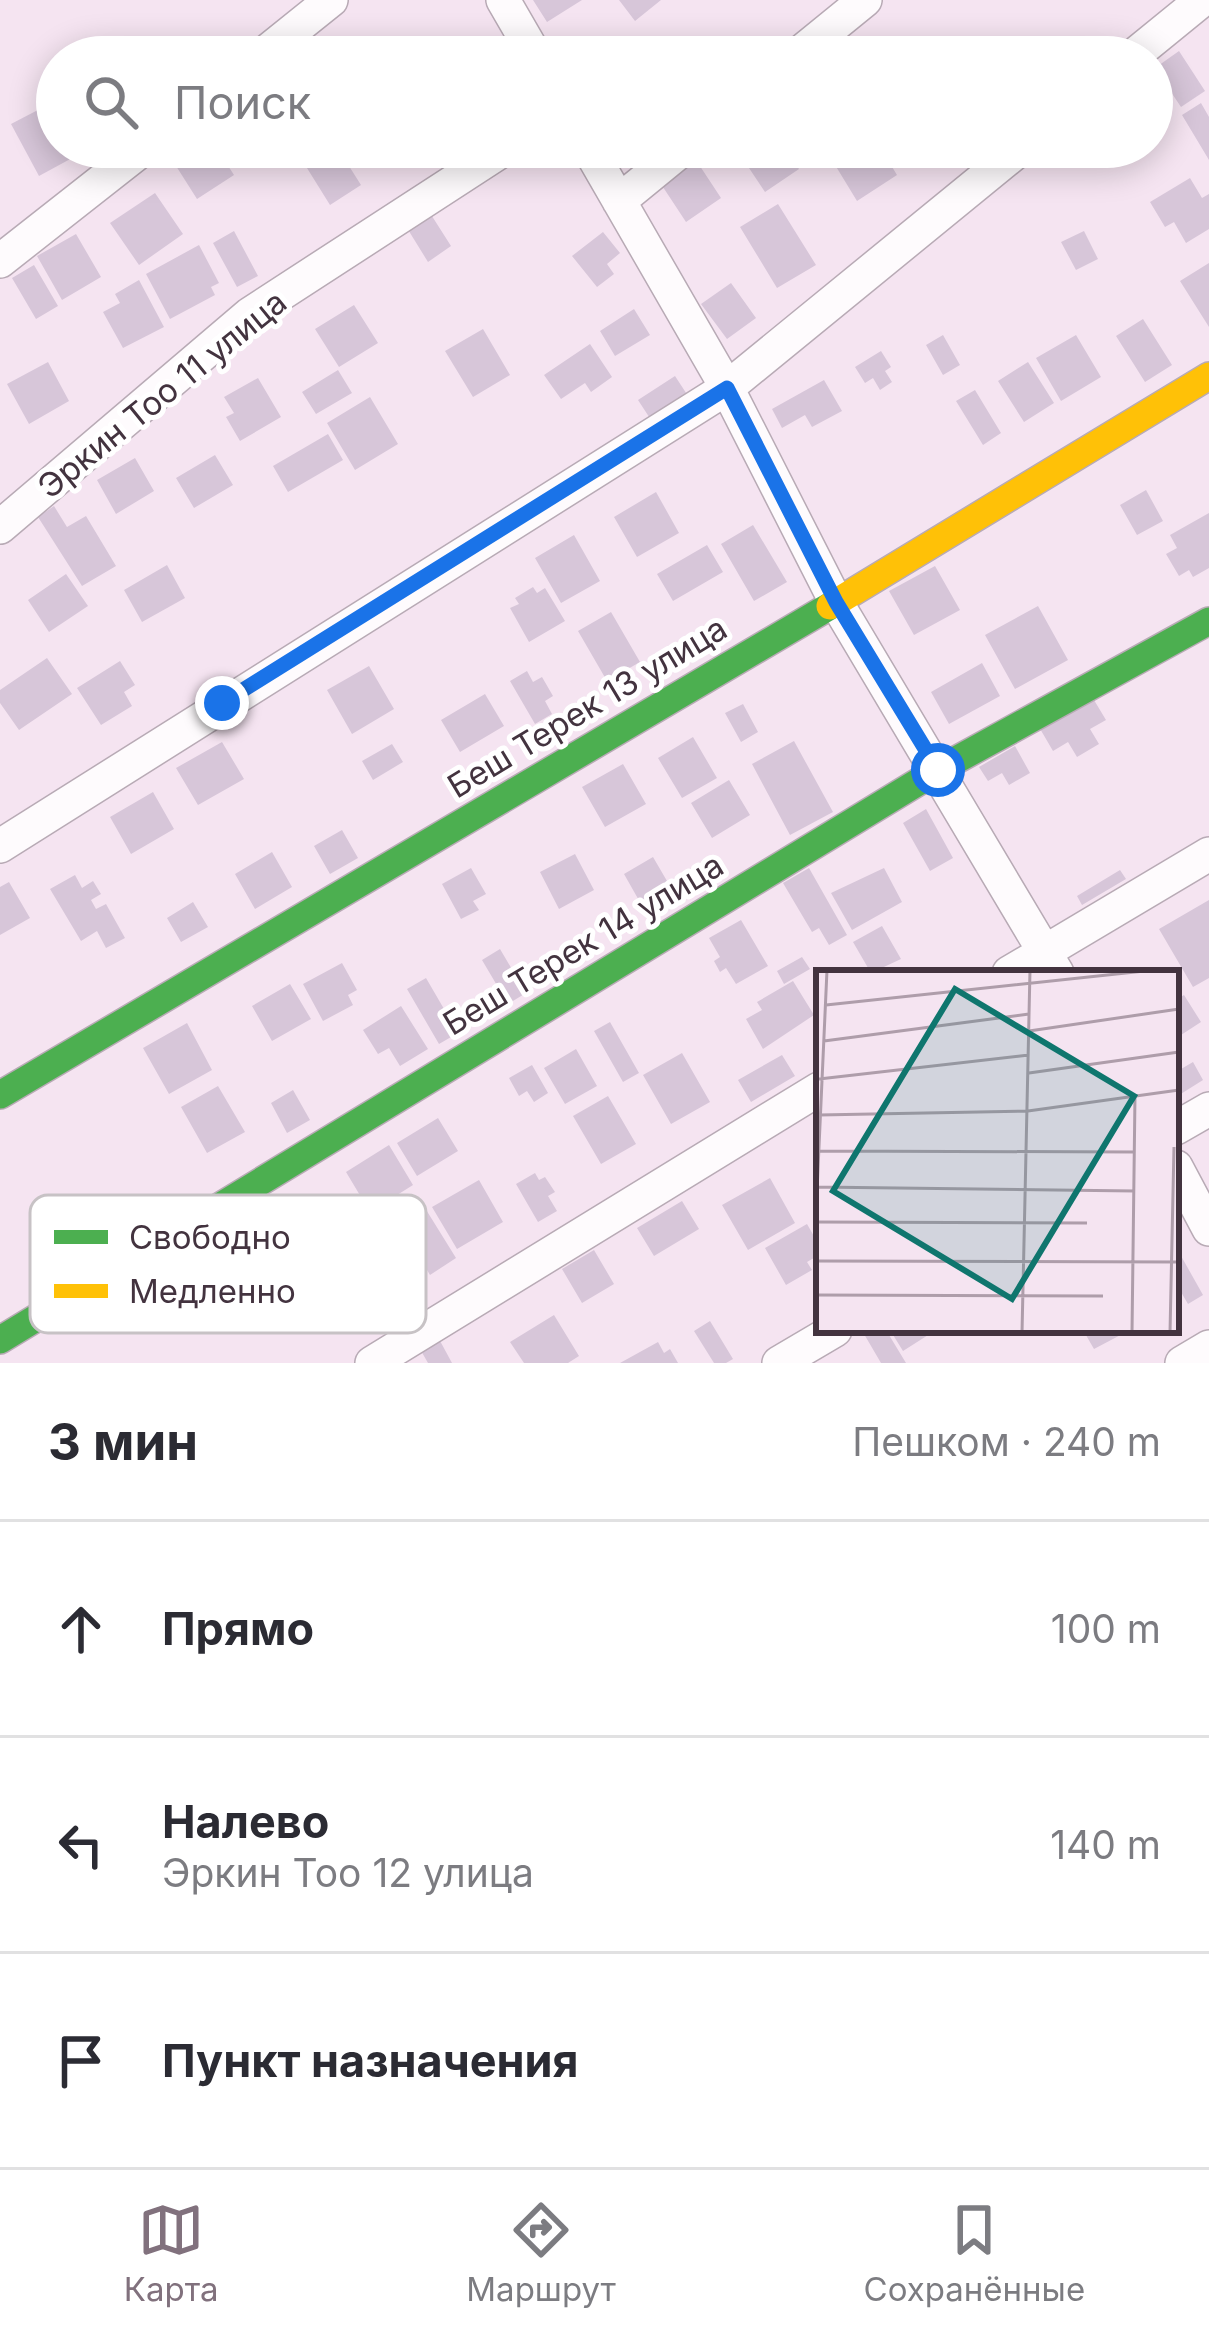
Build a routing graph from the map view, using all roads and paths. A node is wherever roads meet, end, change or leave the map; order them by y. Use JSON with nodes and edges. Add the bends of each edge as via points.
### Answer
{"nodes":[{"id":1,"x":331,"y":0,"type":"edge"},
{"id":2,"x":503,"y":0,"type":"edge"},
{"id":3,"x":866,"y":0,"type":"edge"},
{"id":4,"x":1202,"y":0,"type":"edge"},
{"id":5,"x":286,"y":36,"type":"edge"},
{"id":6,"x":524,"y":36,"type":"edge"},
{"id":7,"x":821,"y":36,"type":"edge"},
{"id":8,"x":1158,"y":36,"type":"edge"},
{"id":9,"x":118,"y":168,"type":"edge"},
{"id":10,"x":475,"y":168,"type":"edge"},
{"id":11,"x":600,"y":168,"type":"edge"},
{"id":12,"x":659,"y":168,"type":"edge"},
{"id":13,"x":996,"y":168,"type":"edge"},
{"id":14,"x":619,"y":201,"type":"junction"},
{"id":15,"x":0,"y":261,"type":"edge"},
{"id":16,"x":1209,"y":376,"type":"edge"},
{"id":17,"x":727,"y":388,"type":"junction"},
{"id":18,"x":0,"y":527,"type":"edge"},
{"id":19,"x":836,"y":602,"type":"junction"},
{"id":20,"x":1209,"y":621,"type":"edge"},
{"id":21,"x":938,"y":770,"type":"junction"},
{"id":22,"x":0,"y":846,"type":"edge"},
{"id":23,"x":1209,"y":854,"type":"edge"},
{"id":24,"x":1050,"y":962,"type":"edge"},
{"id":25,"x":1020,"y":970,"type":"edge"},
{"id":26,"x":816,"y":1091,"type":"edge"},
{"id":27,"x":0,"y":1095,"type":"edge"},
{"id":28,"x":1209,"y":1109,"type":"edge"},
{"id":29,"x":1179,"y":1126,"type":"edge"},
{"id":30,"x":1179,"y":1173,"type":"edge"},
{"id":31,"x":239,"y":1195,"type":"edge"},
{"id":32,"x":1209,"y":1229,"type":"edge"},
{"id":33,"x":30,"y":1322,"type":"edge"},
{"id":34,"x":426,"y":1330,"type":"edge"},
{"id":35,"x":421,"y":1333,"type":"edge"},
{"id":36,"x":830,"y":1333,"type":"edge"},
{"id":37,"x":0,"y":1340,"type":"edge"},
{"id":38,"x":1209,"y":1347,"type":"edge"},
{"id":39,"x":372,"y":1363,"type":"edge"},
{"id":40,"x":779,"y":1363,"type":"edge"},
{"id":41,"x":1182,"y":1363,"type":"edge"}],
"edges":[{"from":1,"to":5,"type":"street"},
{"from":2,"to":6,"type":"street"},
{"from":3,"to":7,"type":"street"},
{"from":4,"to":8,"type":"street"},
{"from":9,"to":15,"type":"street"},
{"from":10,"to":18,"type":"street","name":"Эркин Тоо 11 улица","via":[[250,314]]},
{"from":11,"to":14,"type":"street"},
{"from":12,"to":14,"type":"street"},
{"from":13,"to":17,"type":"street"},
{"from":14,"to":17,"type":"street"},
{"from":16,"to":19,"type":"street","name":"Беш Терек 13 улица"},
{"from":17,"to":19,"type":"street"},
{"from":17,"to":22,"type":"street"},
{"from":19,"to":21,"type":"street"},
{"from":19,"to":27,"type":"street","name":"Беш Терек 13 улица"},
{"from":20,"to":21,"type":"street","name":"Беш Терек 14 улица"},
{"from":21,"to":24,"type":"street"},
{"from":21,"to":31,"type":"street","name":"Беш Терек 14 улица"},
{"from":23,"to":24,"type":"street"},
{"from":24,"to":25,"type":"street"},
{"from":26,"to":34,"type":"street"},
{"from":28,"to":29,"type":"street"},
{"from":30,"to":32,"type":"street"},
{"from":33,"to":37,"type":"street","name":"Беш Терек 14 улица"},
{"from":35,"to":39,"type":"street"},
{"from":36,"to":40,"type":"street"},
{"from":38,"to":41,"type":"street"}]}
